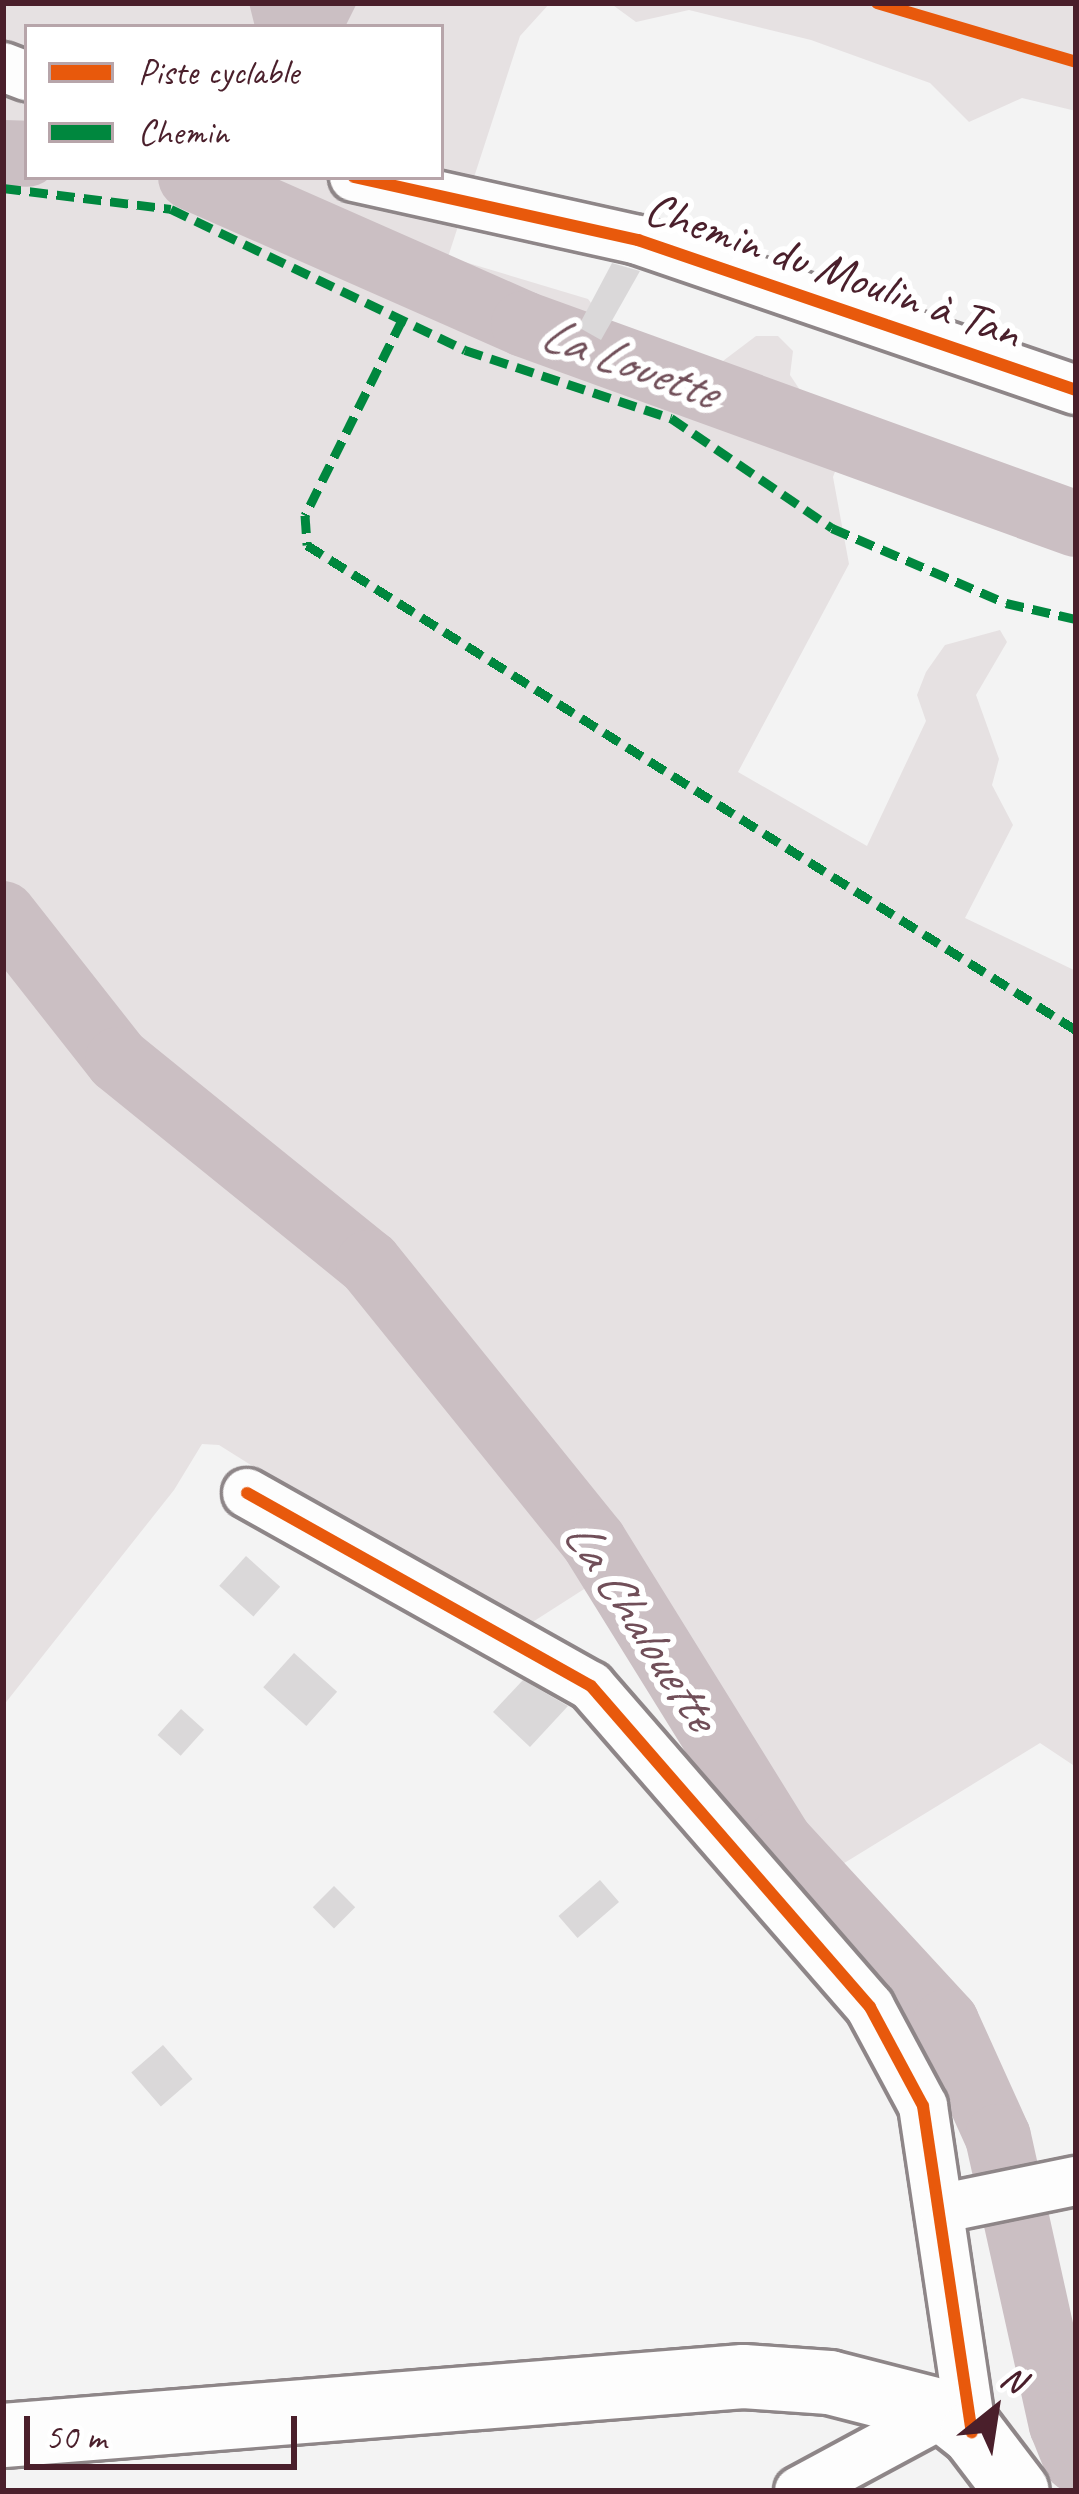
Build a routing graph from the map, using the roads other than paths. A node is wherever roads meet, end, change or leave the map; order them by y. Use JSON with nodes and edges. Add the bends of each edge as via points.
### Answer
{"nodes":[{"id":1,"x":368,"y":180,"type":"edge"},
{"id":2,"x":1076,"y":390,"type":"edge"},
{"id":3,"x":248,"y":1492,"type":"dead end"},
{"id":4,"x":1076,"y":2181,"type":"edge"},
{"id":5,"x":944,"y":2208,"type":"junction"},
{"id":6,"x":959,"y":2422,"type":"junction"},
{"id":7,"x":3,"y":2435,"type":"edge"},
{"id":8,"x":799,"y":2491,"type":"edge"},
{"id":9,"x":1017,"y":2491,"type":"edge"}],
"edges":[{"from":1,"to":2,"type":"street","name":"Chemin du Moulin à Tan","via":[[638,240]]},
{"from":3,"to":5,"type":"street","via":[[590,1686],[870,2007],[923,2106]]},
{"from":4,"to":5,"type":"street"},
{"from":5,"to":6,"type":"street"},
{"from":6,"to":7,"type":"main road","via":[[829,2382],[743,2376]]},
{"from":6,"to":8,"type":"street"},
{"from":6,"to":9,"type":"main road"}]}
